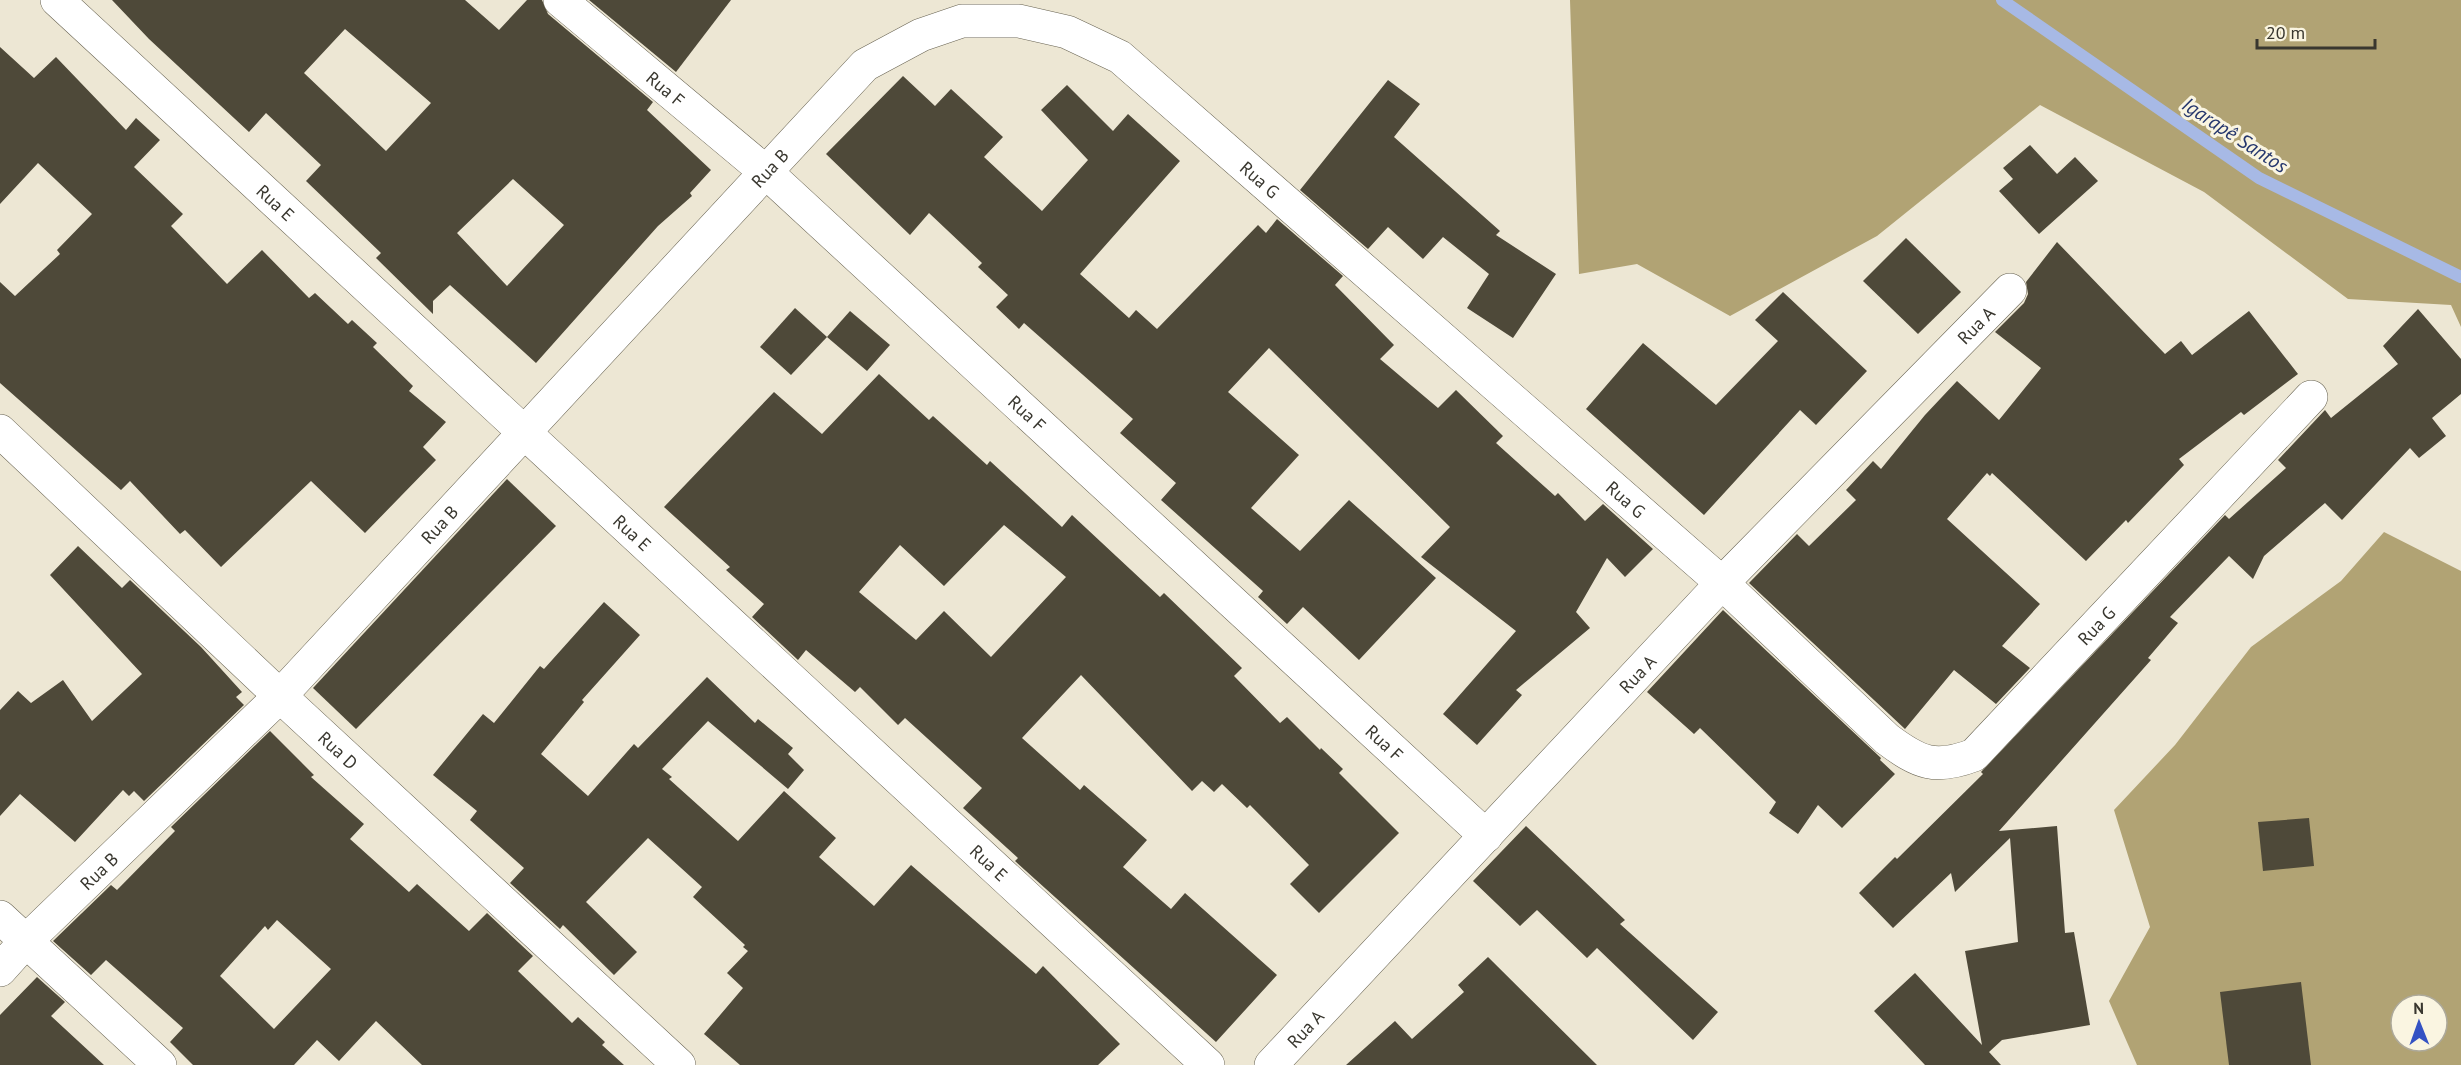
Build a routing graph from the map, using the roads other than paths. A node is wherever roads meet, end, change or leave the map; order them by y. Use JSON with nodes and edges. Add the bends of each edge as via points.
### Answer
{"nodes":[{"id":1,"x":57,"y":0,"type":"edge"},
{"id":2,"x":560,"y":0,"type":"edge"},
{"id":3,"x":865,"y":65,"type":"joint"},
{"id":4,"x":767,"y":173,"type":"junction"},
{"id":5,"x":2010,"y":290,"type":"dead end"},
{"id":6,"x":2311,"y":398,"type":"dead end"},
{"id":7,"x":0,"y":431,"type":"edge"},
{"id":8,"x":524,"y":431,"type":"junction"},
{"id":9,"x":1722,"y":584,"type":"junction"},
{"id":10,"x":280,"y":696,"type":"junction"},
{"id":11,"x":1486,"y":836,"type":"junction"},
{"id":12,"x":0,"y":917,"type":"edge"},
{"id":13,"x":26,"y":941,"type":"junction"},
{"id":14,"x":0,"y":970,"type":"edge"},
{"id":15,"x":160,"y":1065,"type":"edge"},
{"id":16,"x":679,"y":1065,"type":"edge"},
{"id":17,"x":1208,"y":1065,"type":"edge"},
{"id":18,"x":1271,"y":1065,"type":"edge"}],
"edges":[{"from":1,"to":8,"type":"street","name":"Rua E"},
{"from":2,"to":4,"type":"street","name":"Rua F"},
{"from":3,"to":4,"type":"street","name":"Rua B"},
{"from":3,"to":9,"type":"street","name":"Rua G","via":[[921,35],[962,21],[1019,21],[1067,33],[1120,57]]},
{"from":4,"to":8,"type":"street","name":"Rua B"},
{"from":4,"to":11,"type":"street","name":"Rua F"},
{"from":5,"to":9,"type":"street","name":"Rua A"},
{"from":6,"to":9,"type":"street","name":"Rua G","via":[[1974,755],[1955,763],[1936,765],[1904,752]]},
{"from":7,"to":10,"type":"street","name":"Rua D"},
{"from":8,"to":10,"type":"street","name":"Rua B"},
{"from":8,"to":17,"type":"street","name":"Rua E"},
{"from":9,"to":11,"type":"street","name":"Rua A"},
{"from":10,"to":13,"type":"street","name":"Rua B"},
{"from":10,"to":16,"type":"street","name":"Rua D"},
{"from":11,"to":18,"type":"street","name":"Rua A"},
{"from":12,"to":13,"type":"street"},
{"from":13,"to":14,"type":"street","name":"Rua B"},
{"from":13,"to":15,"type":"street"}]}
